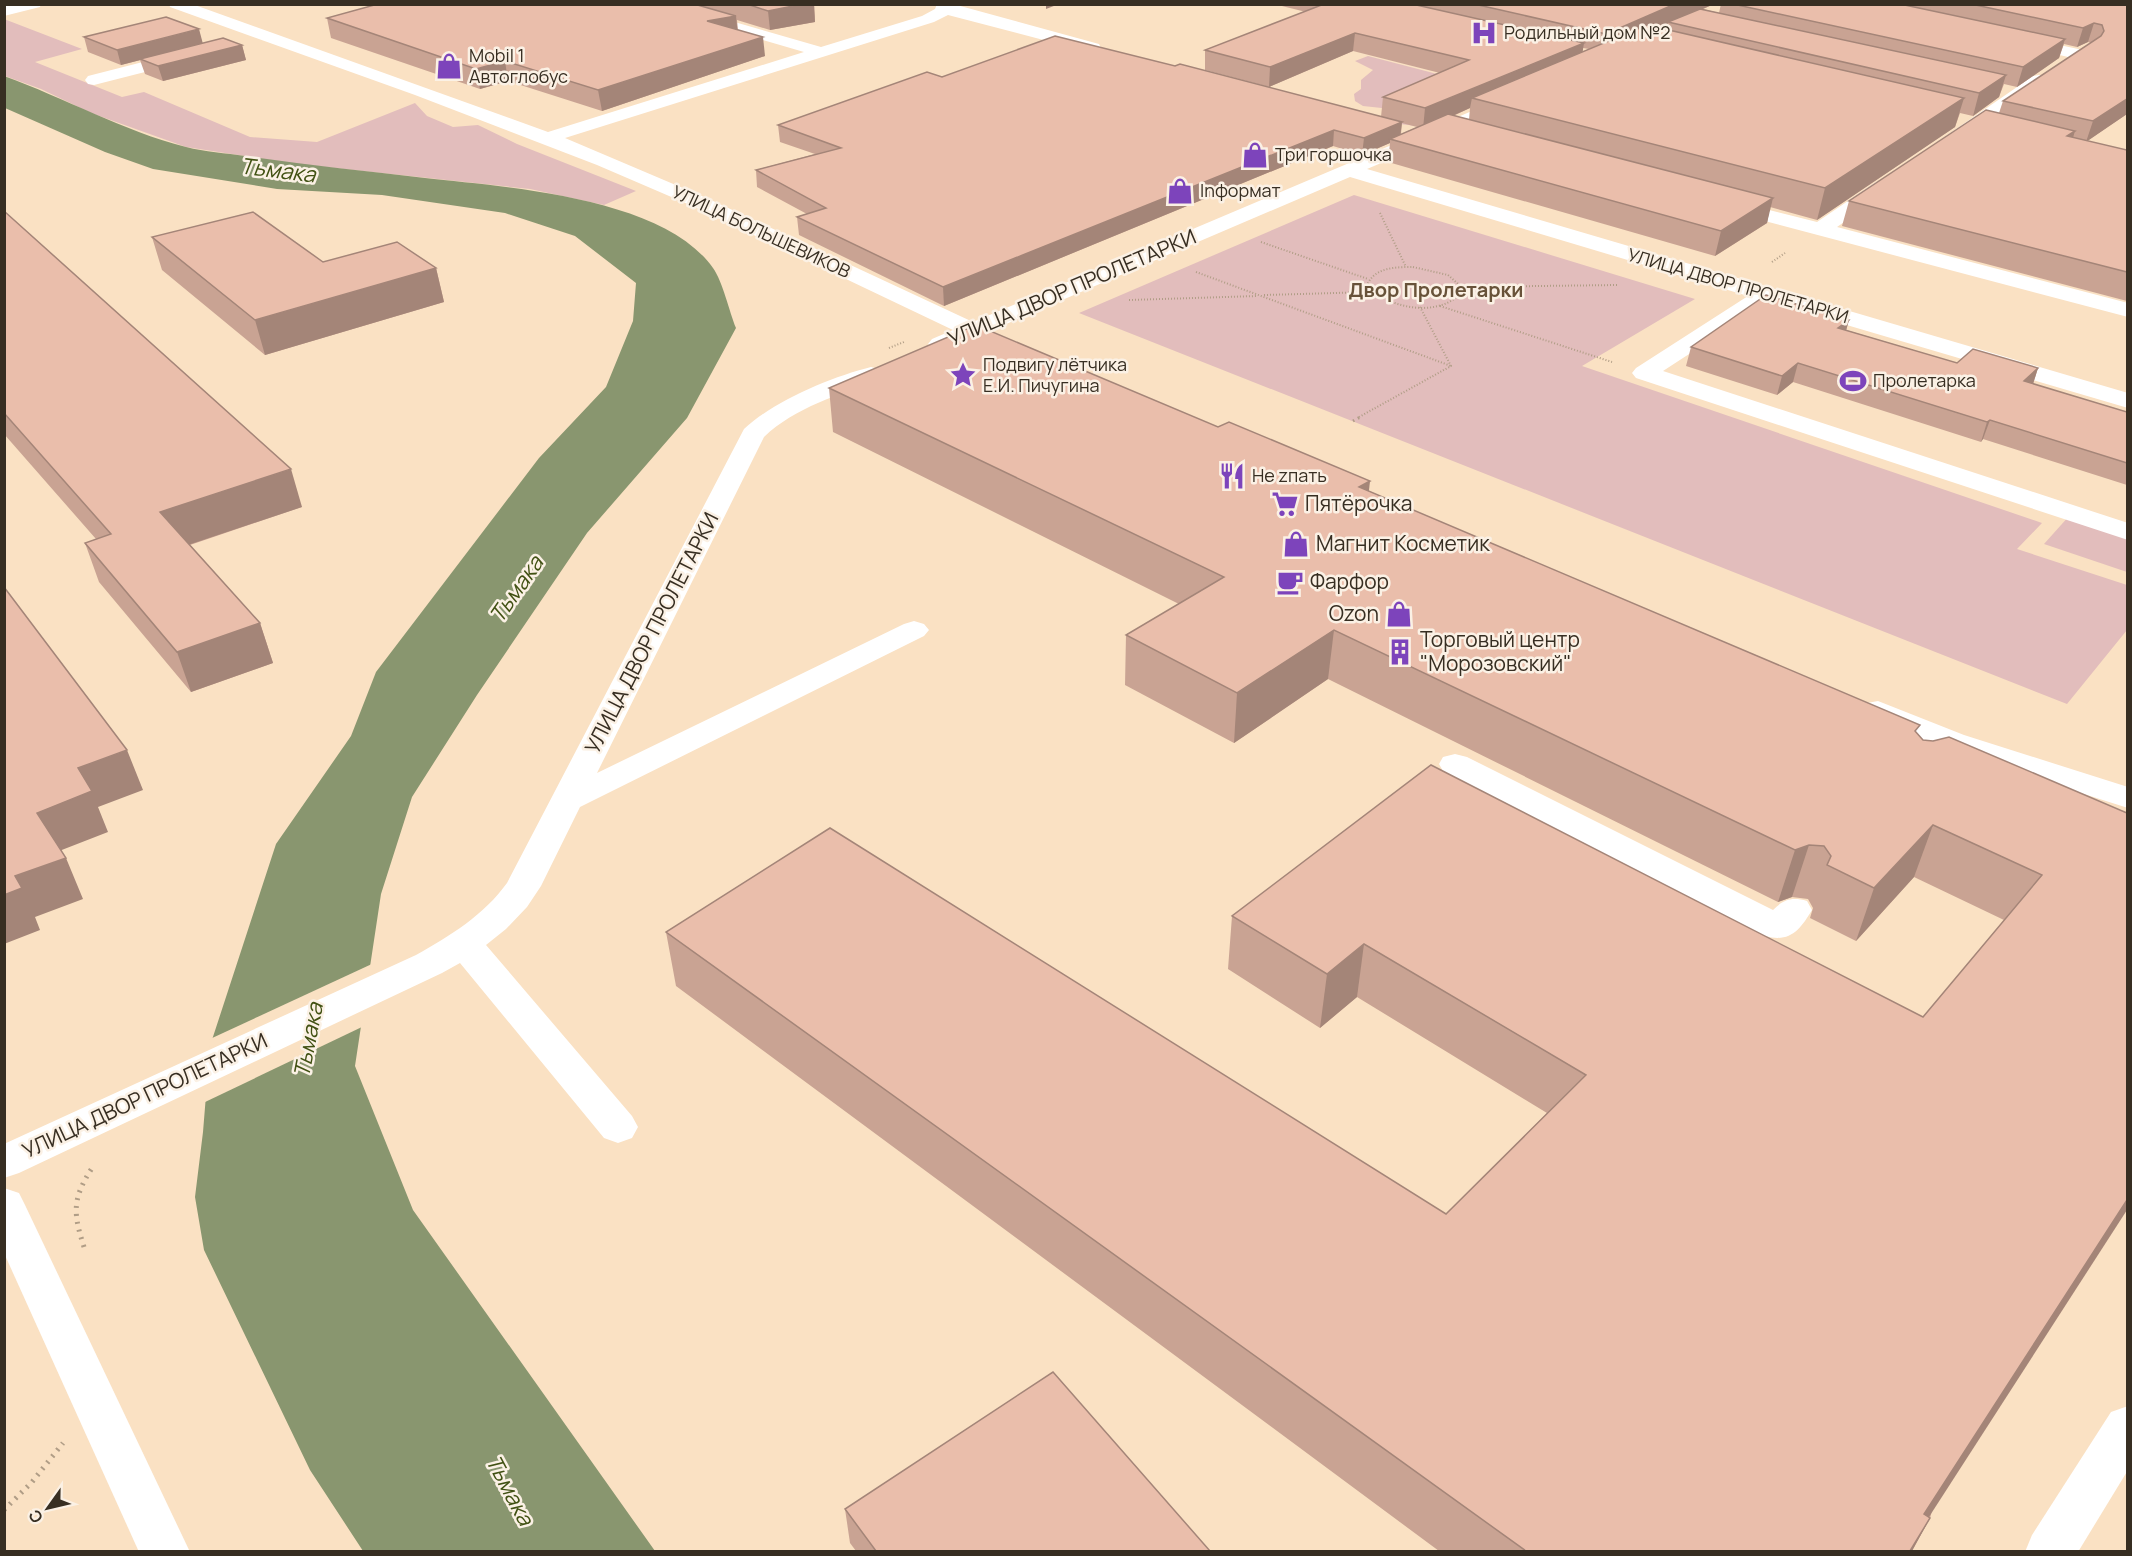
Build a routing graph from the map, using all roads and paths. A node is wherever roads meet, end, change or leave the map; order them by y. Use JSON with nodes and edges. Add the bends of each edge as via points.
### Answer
{"nodes":[{"id":1,"x":34,"y":4,"type":"edge"},
{"id":2,"x":176,"y":4,"type":"edge"},
{"id":3,"x":945,"y":7,"type":"edge"},
{"id":4,"x":4,"y":11,"type":"edge"},
{"id":5,"x":682,"y":12,"type":"edge"},
{"id":6,"x":266,"y":35,"type":"junction"},
{"id":7,"x":308,"y":36,"type":"dead end"},
{"id":8,"x":1999,"y":37,"type":"edge"},
{"id":9,"x":287,"y":42,"type":"junction"},
{"id":10,"x":232,"y":44,"type":"edge"},
{"id":11,"x":821,"y":52,"type":"junction"},
{"id":12,"x":1109,"y":52,"type":"edge"},
{"id":13,"x":197,"y":53,"type":"edge"},
{"id":14,"x":94,"y":80,"type":"dead end"},
{"id":15,"x":1995,"y":88,"type":"edge"},
{"id":16,"x":1529,"y":93,"type":"edge"},
{"id":17,"x":2018,"y":94,"type":"junction"},
{"id":18,"x":1950,"y":118,"type":"edge"},
{"id":19,"x":1974,"y":124,"type":"junction"},
{"id":20,"x":1397,"y":129,"type":"edge"},
{"id":21,"x":1996,"y":129,"type":"edge"},
{"id":22,"x":1434,"y":133,"type":"junction"},
{"id":23,"x":1468,"y":136,"type":"edge"},
{"id":24,"x":548,"y":138,"type":"junction"},
{"id":25,"x":1935,"y":150,"type":"edge"},
{"id":26,"x":1348,"y":170,"type":"junction"},
{"id":27,"x":1897,"y":176,"type":"edge"},
{"id":28,"x":1711,"y":201,"type":"edge"},
{"id":29,"x":1216,"y":226,"type":"junction"},
{"id":30,"x":1820,"y":229,"type":"junction"},
{"id":31,"x":1150,"y":255,"type":"junction"},
{"id":32,"x":1368,"y":279,"type":"junction"},
{"id":33,"x":1730,"y":284,"type":"junction"},
{"id":34,"x":1626,"y":285,"type":"dead end"},
{"id":35,"x":1463,"y":286,"type":"junction"},
{"id":36,"x":1371,"y":292,"type":"junction"},
{"id":37,"x":1766,"y":294,"type":"junction"},
{"id":38,"x":1260,"y":295,"type":"junction"},
{"id":39,"x":1121,"y":300,"type":"dead end"},
{"id":40,"x":1439,"y":305,"type":"junction"},
{"id":41,"x":1420,"y":307,"type":"junction"},
{"id":42,"x":2127,"y":310,"type":"edge"},
{"id":43,"x":962,"y":326,"type":"junction"},
{"id":44,"x":1006,"y":345,"type":"edge"},
{"id":45,"x":923,"y":352,"type":"edge"},
{"id":46,"x":885,"y":359,"type":"joint"},
{"id":47,"x":1451,"y":366,"type":"junction"},
{"id":48,"x":1644,"y":373,"type":"junction"},
{"id":49,"x":2127,"y":401,"type":"edge"},
{"id":50,"x":1353,"y":421,"type":"dead end"},
{"id":51,"x":2127,"y":532,"type":"edge"},
{"id":52,"x":914,"y":630,"type":"dead end"},
{"id":53,"x":1854,"y":700,"type":"edge"},
{"id":54,"x":1953,"y":742,"type":"junction"},
{"id":55,"x":1455,"y":764,"type":"dead end"},
{"id":56,"x":1931,"y":766,"type":"edge"},
{"id":57,"x":2127,"y":798,"type":"edge"},
{"id":58,"x":566,"y":801,"type":"junction"},
{"id":59,"x":1794,"y":910,"type":"dead end"},
{"id":60,"x":464,"y":943,"type":"junction"},
{"id":61,"x":618,"y":1127,"type":"dead end"},
{"id":62,"x":4,"y":1162,"type":"edge"},
{"id":63,"x":96,"y":1164,"type":"dead end"},
{"id":64,"x":4,"y":1205,"type":"edge"},
{"id":65,"x":84,"y":1247,"type":"dead end"},
{"id":66,"x":2127,"y":1427,"type":"edge"},
{"id":67,"x":65,"y":1440,"type":"dead end"},
{"id":68,"x":4,"y":1510,"type":"edge"},
{"id":69,"x":165,"y":1551,"type":"edge"},
{"id":70,"x":2050,"y":1551,"type":"edge"}],
"edges":[{"from":1,"to":4,"type":"street"},
{"from":2,"to":6,"type":"street","name":"УЛИЦА БОЛЬШЕВИКОВ"},
{"from":3,"to":11,"type":"street","via":[[928,19]]},
{"from":3,"to":12,"type":"street"},
{"from":5,"to":11,"type":"street"},
{"from":6,"to":9,"type":"street","name":"УЛИЦА БОЛЬШЕВИКОВ"},
{"from":6,"to":10,"type":"street"},
{"from":7,"to":9,"type":"street"},
{"from":8,"to":17,"type":"street","via":[[2083,51]]},
{"from":9,"to":24,"type":"street","name":"УЛИЦА БОЛЬШЕВИКОВ"},
{"from":11,"to":24,"type":"street"},
{"from":13,"to":14,"type":"street"},
{"from":15,"to":17,"type":"street"},
{"from":16,"to":22,"type":"street","name":"УЛИЦА ДВОР ПРОЛЕТАРКИ"},
{"from":17,"to":19,"type":"street"},
{"from":18,"to":19,"type":"street"},
{"from":19,"to":21,"type":"street"},
{"from":19,"to":25,"type":"street"},
{"from":20,"to":22,"type":"street"},
{"from":22,"to":23,"type":"street"},
{"from":22,"to":26,"type":"street","name":"УЛИЦА ДВОР ПРОЛЕТАРКИ"},
{"from":24,"to":43,"type":"street","name":"УЛИЦА БОЛЬШЕВИКОВ","via":[[665,187]]},
{"from":26,"to":29,"type":"street","name":"УЛИЦА ДВОР ПРОЛЕТАРКИ"},
{"from":26,"to":33,"type":"street","name":"УЛИЦА ДВОР ПРОЛЕТАРКИ"},
{"from":27,"to":30,"type":"street"},
{"from":28,"to":30,"type":"street"},
{"from":29,"to":31,"type":"street","name":"УЛИЦА ДВОР ПРОЛЕТАРКИ"},
{"from":29,"to":32,"type":"path"},
{"from":30,"to":33,"type":"path","via":[[1751,276]]},
{"from":30,"to":42,"type":"street"},
{"from":31,"to":38,"type":"path"},
{"from":31,"to":43,"type":"street","name":"УЛИЦА ДВОР ПРОЛЕТАРКИ"},
{"from":32,"to":35,"type":"path","via":[[1388,269],[1413,267],[1448,274]]},
{"from":32,"to":36,"type":"path"},
{"from":33,"to":37,"type":"street","name":"УЛИЦА ДВОР ПРОЛЕТАРКИ"},
{"from":34,"to":35,"type":"path"},
{"from":35,"to":40,"type":"path","via":[[1462,296]]},
{"from":36,"to":38,"type":"path"},
{"from":36,"to":41,"type":"path","via":[[1387,301]]},
{"from":37,"to":48,"type":"street"},
{"from":37,"to":49,"type":"street","name":"УЛИЦА ДВОР ПРОЛЕТАРКИ"},
{"from":38,"to":39,"type":"path"},
{"from":38,"to":47,"type":"path"},
{"from":40,"to":41,"type":"path"},
{"from":40,"to":48,"type":"path"},
{"from":41,"to":47,"type":"path"},
{"from":43,"to":44,"type":"street","name":"УЛИЦА БОЛЬШЕВИКОВ"},
{"from":43,"to":45,"type":"street","name":"УЛИЦА ДВОР ПРОЛЕТАРКИ"},
{"from":43,"to":46,"type":"path"},
{"from":46,"to":58,"type":"street","name":"УЛИЦА ДВОР ПРОЛЕТАРКИ","via":[[780,412],[753,434]]},
{"from":47,"to":50,"type":"path"},
{"from":48,"to":51,"type":"street"},
{"from":52,"to":58,"type":"street"},
{"from":53,"to":54,"type":"street"},
{"from":54,"to":56,"type":"street"},
{"from":54,"to":57,"type":"street"},
{"from":55,"to":59,"type":"street","via":[[1778,927]]},
{"from":58,"to":60,"type":"street","name":"УЛИЦА ДВОР ПРОЛЕТАРКИ","via":[[519,894]]},
{"from":60,"to":61,"type":"street"},
{"from":60,"to":62,"type":"street","name":"УЛИЦА ДВОР ПРОЛЕТАРКИ","via":[[421,967]]},
{"from":63,"to":65,"type":"path","via":[[80,1188],[75,1220]]},
{"from":64,"to":69,"type":"street"},
{"from":66,"to":70,"type":"street"},
{"from":67,"to":68,"type":"path"}]}
